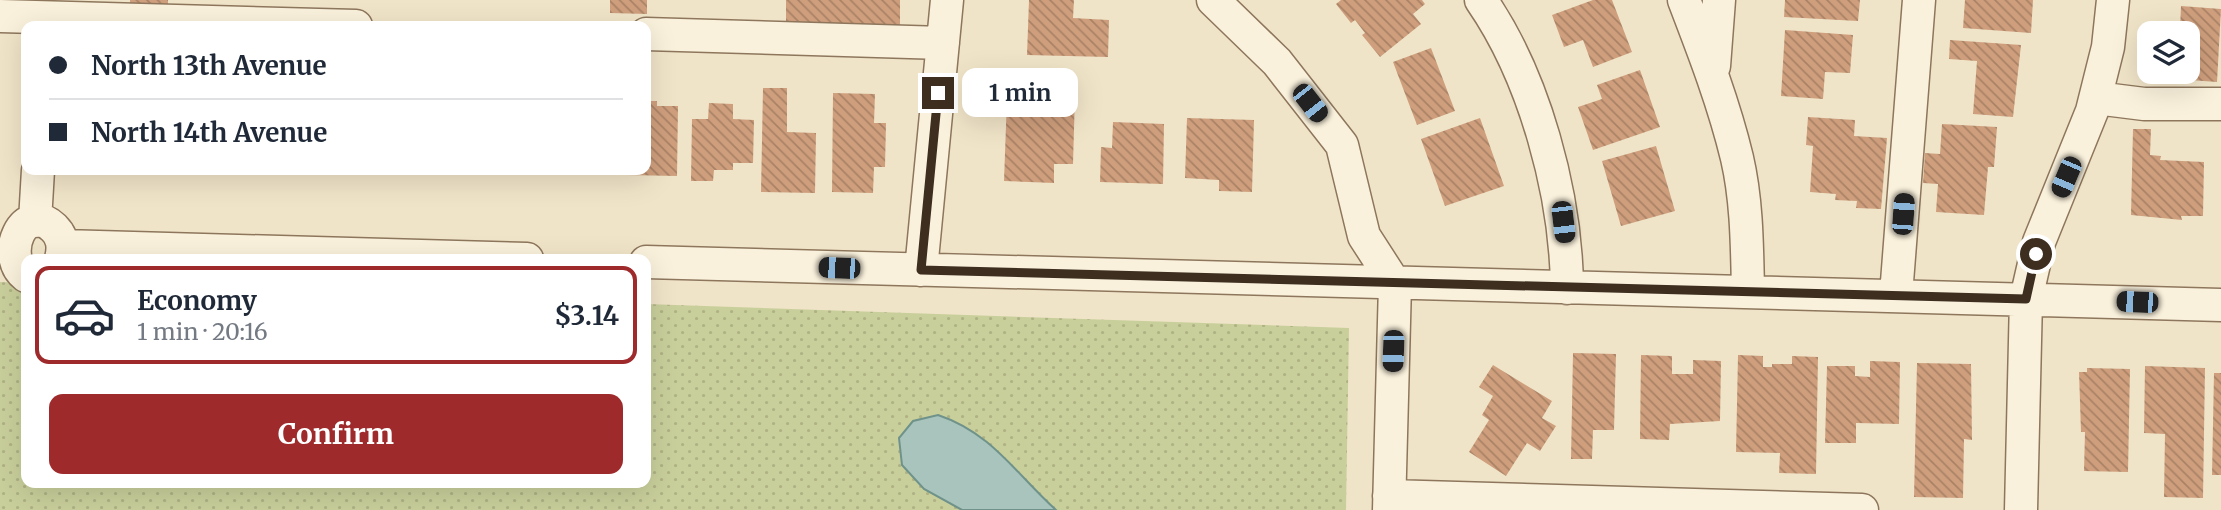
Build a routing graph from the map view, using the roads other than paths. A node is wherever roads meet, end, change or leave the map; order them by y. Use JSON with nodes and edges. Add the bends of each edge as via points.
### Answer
{"nodes":[{"id":1,"x":947,"y":0,"type":"edge"},
{"id":2,"x":1213,"y":0,"type":"edge"},
{"id":3,"x":1481,"y":0,"type":"edge"},
{"id":4,"x":1684,"y":0,"type":"edge"},
{"id":5,"x":1719,"y":0,"type":"edge"},
{"id":6,"x":1919,"y":0,"type":"edge"},
{"id":7,"x":2113,"y":0,"type":"edge"},
{"id":8,"x":48,"y":15,"type":"edge"},
{"id":9,"x":0,"y":16,"type":"edge"},
{"id":10,"x":216,"y":21,"type":"edge"},
{"id":11,"x":651,"y":34,"type":"edge"},
{"id":12,"x":943,"y":43,"type":"junction"},
{"id":13,"x":1713,"y":78,"type":"junction"},
{"id":14,"x":2096,"y":98,"type":"junction"},
{"id":15,"x":2221,"y":104,"type":"edge"},
{"id":16,"x":38,"y":175,"type":"edge"},
{"id":17,"x":35,"y":221,"type":"junction"},
{"id":18,"x":4,"y":245,"type":"edge"},
{"id":19,"x":62,"y":253,"type":"edge"},
{"id":20,"x":140,"y":254,"type":"edge"},
{"id":21,"x":651,"y":262,"type":"edge"},
{"id":22,"x":921,"y":270,"type":"junction"},
{"id":23,"x":21,"y":272,"type":"edge"},
{"id":24,"x":1395,"y":284,"type":"junction"},
{"id":25,"x":1567,"y":288,"type":"junction"},
{"id":26,"x":1748,"y":291,"type":"junction"},
{"id":27,"x":1896,"y":295,"type":"junction"},
{"id":28,"x":2026,"y":299,"type":"junction"},
{"id":29,"x":2221,"y":305,"type":"edge"},
{"id":30,"x":1389,"y":503,"type":"edge"},
{"id":31,"x":1862,"y":510,"type":"edge"},
{"id":32,"x":2021,"y":510,"type":"edge"}],
"edges":[{"from":1,"to":12,"type":"street"},
{"from":2,"to":24,"type":"street","via":[[1277,62],[1342,145],[1364,236]]},
{"from":3,"to":25,"type":"street","via":[[1517,68],[1543,138],[1560,196]]},
{"from":4,"to":13,"type":"street"},
{"from":5,"to":13,"type":"street"},
{"from":6,"to":27,"type":"street"},
{"from":7,"to":14,"type":"street"},
{"from":8,"to":9,"type":"street"},
{"from":8,"to":10,"type":"street"},
{"from":11,"to":12,"type":"street"},
{"from":12,"to":22,"type":"street"},
{"from":13,"to":26,"type":"street","via":[[1737,160],[1747,236]]},
{"from":14,"to":15,"type":"street","via":[[2144,104]]},
{"from":14,"to":28,"type":"street","via":[[2039,242]]},
{"from":16,"to":17,"type":"street"},
{"from":17,"to":18,"type":"street","via":[[13,230]]},
{"from":17,"to":19,"type":"street","via":[[56,230]]},
{"from":18,"to":23,"type":"street","via":[[12,266]]},
{"from":19,"to":20,"type":"street"},
{"from":21,"to":22,"type":"street"},
{"from":22,"to":24,"type":"street"},
{"from":24,"to":25,"type":"street"},
{"from":24,"to":30,"type":"street"},
{"from":25,"to":26,"type":"street"},
{"from":26,"to":27,"type":"street"},
{"from":27,"to":28,"type":"street"},
{"from":28,"to":29,"type":"street"},
{"from":28,"to":32,"type":"street"},
{"from":30,"to":31,"type":"street"}]}
